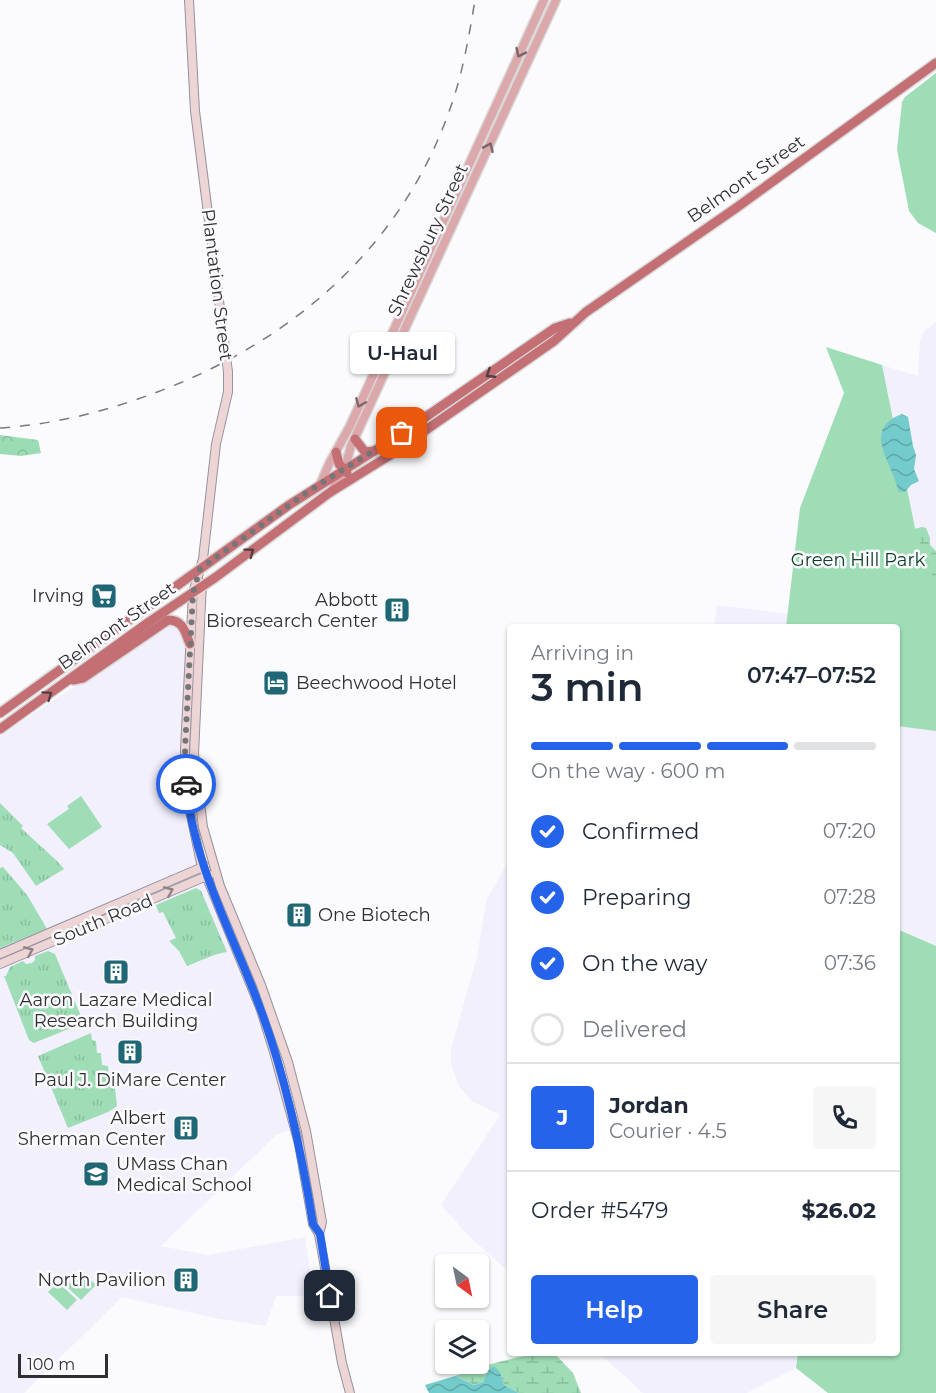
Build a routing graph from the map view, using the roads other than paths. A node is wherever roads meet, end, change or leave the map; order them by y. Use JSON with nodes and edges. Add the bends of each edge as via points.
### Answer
{"nodes":[{"id":1,"x":189,"y":0,"type":"edge"},
{"id":2,"x":544,"y":0,"type":"edge"},
{"id":3,"x":556,"y":0,"type":"edge"},
{"id":4,"x":936,"y":63,"type":"edge"},
{"id":5,"x":575,"y":321,"type":"junction"},
{"id":6,"x":355,"y":439,"type":"junction"},
{"id":7,"x":376,"y":450,"type":"junction"},
{"id":8,"x":336,"y":452,"type":"junction"},
{"id":9,"x":344,"y":471,"type":"junction"},
{"id":10,"x":356,"y":478,"type":"junction"},
{"id":11,"x":321,"y":483,"type":"junction"},
{"id":12,"x":329,"y":493,"type":"junction"},
{"id":13,"x":200,"y":569,"type":"junction"},
{"id":14,"x":203,"y":586,"type":"junction"},
{"id":15,"x":193,"y":593,"type":"junction"},
{"id":16,"x":190,"y":644,"type":"junction"},
{"id":17,"x":68,"y":681,"type":"junction"},
{"id":18,"x":0,"y":713,"type":"edge"},
{"id":19,"x":0,"y":729,"type":"edge"},
{"id":20,"x":212,"y":863,"type":"junction"},
{"id":21,"x":202,"y":867,"type":"junction"},
{"id":22,"x":216,"y":872,"type":"junction"},
{"id":23,"x":206,"y":876,"type":"junction"},
{"id":24,"x":0,"y":954,"type":"edge"},
{"id":25,"x":0,"y":964,"type":"edge"},
{"id":26,"x":320,"y":1234,"type":"junction"},
{"id":27,"x":350,"y":1393,"type":"edge"}],
"edges":[{"from":1,"to":13,"type":"main road","name":"Plantation Street","bridge":true,"via":[[195,111],[228,372]]},
{"from":2,"to":8,"type":"main road","name":"Shrewsbury Street","one_way":true},
{"from":6,"to":3,"type":"main road","name":"Shrewsbury Street","one_way":true},
{"from":4,"to":5,"type":"highway","name":"Belmont Street"},
{"from":5,"to":7,"type":"highway","name":"Belmont Street","one_way":true,"via":[[555,328]]},
{"from":5,"to":10,"type":"highway","name":"Belmont Street","via":[[554,341]]},
{"from":6,"to":7,"type":"highway","via":[[364,452]]},
{"from":6,"to":9,"type":"main road","name":"Shrewsbury Street"},
{"from":7,"to":9,"type":"highway","name":"Belmont Street"},
{"from":8,"to":9,"type":"highway"},
{"from":8,"to":11,"type":"main road","name":"Shrewsbury Street"},
{"from":9,"to":10,"type":"highway"},
{"from":9,"to":11,"type":"highway","name":"Belmont Street"},
{"from":9,"to":12,"type":"main road","name":"Shrewsbury Street"},
{"from":10,"to":12,"type":"highway","name":"Belmont Street"},
{"from":11,"to":13,"type":"highway","name":"Belmont Street"},
{"from":14,"to":12,"type":"highway","name":"Belmont Street","one_way":true},
{"from":13,"to":14,"type":"main road","name":"Plantation Street"},
{"from":13,"to":15,"type":"main road","name":"Plantation Street"},
{"from":13,"to":18,"type":"highway","name":"Belmont Street"},
{"from":14,"to":15,"type":"highway","name":"Belmont Street"},
{"from":14,"to":20,"type":"main road","name":"Plantation Street","via":[[194,757]]},
{"from":15,"to":16,"type":"main road","name":"Plantation Street"},
{"from":15,"to":17,"type":"highway","name":"Belmont Street"},
{"from":16,"to":17,"type":"highway","via":[[181,625],[168,620],[83,678]]},
{"from":16,"to":21,"type":"main road","name":"Plantation Street","via":[[186,784]]},
{"from":19,"to":17,"type":"highway","name":"Belmont Street","one_way":true},
{"from":20,"to":21,"type":"main road","name":"South Road"},
{"from":20,"to":22,"type":"main road","name":"Plantation Street"},
{"from":21,"to":23,"type":"main road","name":"Plantation Street"},
{"from":21,"to":24,"type":"main road","name":"South Road"},
{"from":22,"to":23,"type":"main road","name":"South Road"},
{"from":22,"to":26,"type":"main road","name":"Plantation Street","via":[[288,1062],[308,1140],[322,1222]]},
{"from":25,"to":23,"type":"main road","name":"South Road","one_way":true},
{"from":23,"to":26,"type":"main road","name":"Plantation Street","via":[[268,1033],[299,1144],[313,1224]]},
{"from":26,"to":27,"type":"main road","name":"Plantation Street"}]}
